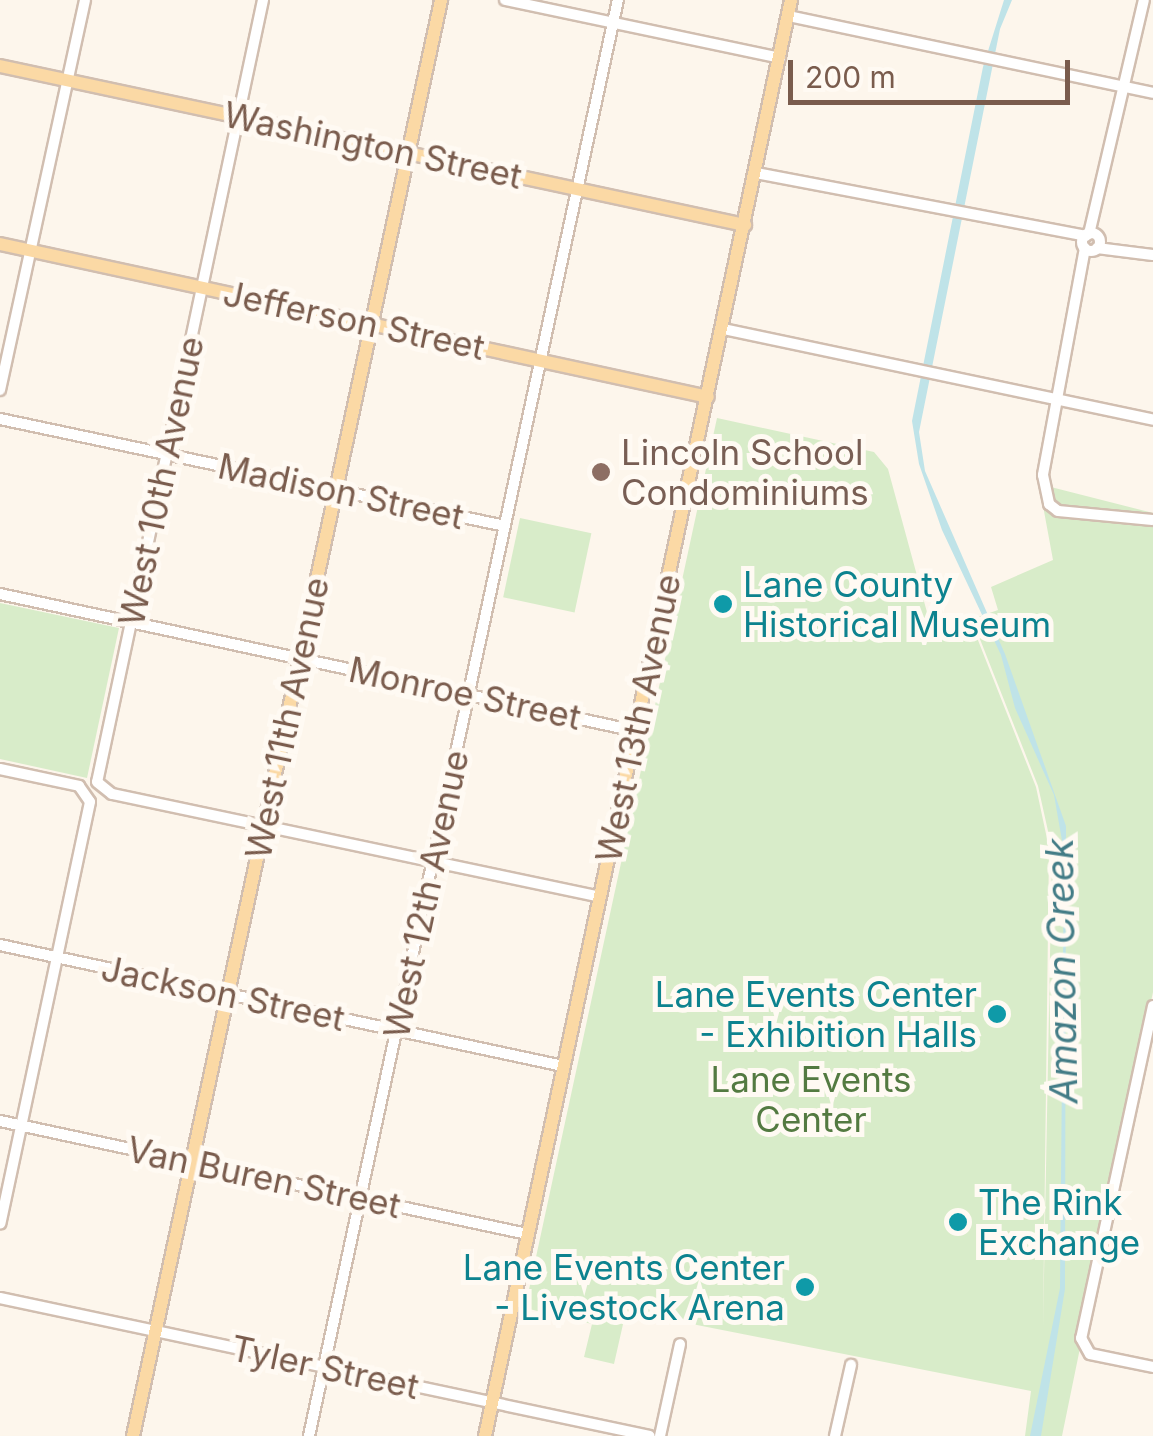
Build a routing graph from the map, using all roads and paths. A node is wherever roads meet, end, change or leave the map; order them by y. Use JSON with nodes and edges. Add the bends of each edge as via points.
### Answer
{"nodes":[{"id":1,"x":85,"y":0,"type":"edge"},
{"id":2,"x":263,"y":0,"type":"edge"},
{"id":3,"x":441,"y":0,"type":"edge"},
{"id":4,"x":506,"y":0,"type":"edge"},
{"id":5,"x":618,"y":0,"type":"edge"},
{"id":6,"x":792,"y":0,"type":"edge"},
{"id":7,"x":1144,"y":0,"type":"edge"},
{"id":8,"x":788,"y":16,"type":"junction"},
{"id":9,"x":613,"y":23,"type":"junction"},
{"id":10,"x":780,"y":58,"type":"junction"},
{"id":11,"x":0,"y":66,"type":"edge"},
{"id":12,"x":67,"y":80,"type":"junction"},
{"id":13,"x":1125,"y":87,"type":"junction"},
{"id":14,"x":1153,"y":93,"type":"edge"},
{"id":15,"x":239,"y":116,"type":"junction"},
{"id":16,"x":408,"y":154,"type":"junction"},
{"id":17,"x":756,"y":172,"type":"junction"},
{"id":18,"x":578,"y":189,"type":"junction"},
{"id":19,"x":745,"y":226,"type":"junction"},
{"id":20,"x":1091,"y":242,"type":"junction"},
{"id":21,"x":0,"y":244,"type":"edge"},
{"id":22,"x":30,"y":250,"type":"junction"},
{"id":23,"x":1153,"y":255,"type":"edge"},
{"id":24,"x":202,"y":288,"type":"junction"},
{"id":25,"x":372,"y":323,"type":"junction"},
{"id":26,"x":723,"y":329,"type":"junction"},
{"id":27,"x":541,"y":360,"type":"junction"},
{"id":28,"x":0,"y":390,"type":"edge"},
{"id":29,"x":708,"y":397,"type":"junction"},
{"id":30,"x":1059,"y":400,"type":"junction"},
{"id":31,"x":0,"y":419,"type":"edge"},
{"id":32,"x":1153,"y":420,"type":"edge"},
{"id":33,"x":166,"y":454,"type":"junction"},
{"id":34,"x":336,"y":491,"type":"junction"},
{"id":35,"x":1153,"y":520,"type":"edge"},
{"id":36,"x":505,"y":526,"type":"junction"},
{"id":37,"x":0,"y":594,"type":"edge"},
{"id":38,"x":130,"y":622,"type":"junction"},
{"id":39,"x":300,"y":658,"type":"junction"},
{"id":40,"x":469,"y":694,"type":"junction"},
{"id":41,"x":636,"y":731,"type":"junction"},
{"id":42,"x":0,"y":769,"type":"edge"},
{"id":43,"x":264,"y":826,"type":"junction"},
{"id":44,"x":433,"y":862,"type":"junction"},
{"id":45,"x":600,"y":897,"type":"junction"},
{"id":46,"x":0,"y":945,"type":"edge"},
{"id":47,"x":58,"y":957,"type":"junction"},
{"id":48,"x":228,"y":994,"type":"junction"},
{"id":49,"x":1153,"y":1006,"type":"edge"},
{"id":50,"x":397,"y":1030,"type":"junction"},
{"id":51,"x":564,"y":1066,"type":"junction"},
{"id":52,"x":0,"y":1121,"type":"edge"},
{"id":53,"x":22,"y":1126,"type":"junction"},
{"id":54,"x":192,"y":1162,"type":"junction"},
{"id":55,"x":362,"y":1198,"type":"junction"},
{"id":56,"x":0,"y":1224,"type":"edge"},
{"id":57,"x":527,"y":1234,"type":"junction"},
{"id":58,"x":0,"y":1298,"type":"edge"},
{"id":59,"x":156,"y":1331,"type":"junction"},
{"id":60,"x":680,"y":1344,"type":"dead end"},
{"id":61,"x":851,"y":1365,"type":"dead end"},
{"id":62,"x":1153,"y":1367,"type":"edge"},
{"id":63,"x":324,"y":1368,"type":"junction"},
{"id":64,"x":492,"y":1402,"type":"junction"},
{"id":65,"x":133,"y":1436,"type":"edge"},
{"id":66,"x":309,"y":1436,"type":"edge"},
{"id":67,"x":485,"y":1436,"type":"edge"},
{"id":68,"x":650,"y":1436,"type":"edge"},
{"id":69,"x":660,"y":1436,"type":"edge"},
{"id":70,"x":835,"y":1436,"type":"edge"}],
"edges":[{"from":1,"to":12,"type":"street"},
{"from":2,"to":15,"type":"street","name":"West 10th Avenue"},
{"from":3,"to":16,"type":"main road","name":"West 11th Avenue"},
{"from":4,"to":9,"type":"street"},
{"from":5,"to":9,"type":"street","name":"West 12th Avenue"},
{"from":6,"to":8,"type":"main road","name":"West 13th Avenue"},
{"from":7,"to":13,"type":"street"},
{"from":8,"to":10,"type":"main road","name":"West 13th Avenue"},
{"from":8,"to":13,"type":"street"},
{"from":9,"to":10,"type":"street"},
{"from":9,"to":18,"type":"street","name":"West 12th Avenue"},
{"from":10,"to":17,"type":"main road","name":"West 13th Avenue"},
{"from":11,"to":12,"type":"main road","name":"Washington Street"},
{"from":12,"to":15,"type":"main road","name":"Washington Street"},
{"from":12,"to":22,"type":"street"},
{"from":13,"to":14,"type":"street"},
{"from":13,"to":20,"type":"street"},
{"from":15,"to":16,"type":"main road","name":"Washington Street"},
{"from":15,"to":24,"type":"street","name":"West 10th Avenue"},
{"from":16,"to":18,"type":"main road","name":"Washington Street"},
{"from":16,"to":25,"type":"main road","name":"West 11th Avenue"},
{"from":17,"to":19,"type":"main road","name":"West 13th Avenue"},
{"from":17,"to":20,"type":"street"},
{"from":18,"to":19,"type":"main road","name":"Washington Street"},
{"from":18,"to":27,"type":"street","name":"West 12th Avenue"},
{"from":19,"to":26,"type":"main road","name":"West 13th Avenue"},
{"from":20,"to":23,"type":"street"},
{"from":20,"to":30,"type":"street"},
{"from":21,"to":22,"type":"main road","name":"Jefferson Street"},
{"from":22,"to":24,"type":"main road","name":"Jefferson Street"},
{"from":22,"to":28,"type":"street"},
{"from":24,"to":25,"type":"main road","name":"Jefferson Street"},
{"from":24,"to":33,"type":"street","name":"West 10th Avenue"},
{"from":25,"to":27,"type":"main road","name":"Jefferson Street"},
{"from":25,"to":34,"type":"main road","name":"West 11th Avenue"},
{"from":26,"to":29,"type":"main road","name":"West 13th Avenue"},
{"from":26,"to":30,"type":"street"},
{"from":27,"to":29,"type":"main road","name":"Jefferson Street"},
{"from":27,"to":36,"type":"street","name":"West 12th Avenue"},
{"from":29,"to":41,"type":"main road","name":"West 13th Avenue"},
{"from":30,"to":32,"type":"street"},
{"from":30,"to":35,"type":"street","via":[[1043,474],[1051,508]]},
{"from":31,"to":33,"type":"street","name":"Madison Street"},
{"from":33,"to":34,"type":"street","name":"Madison Street"},
{"from":33,"to":38,"type":"street","name":"West 10th Avenue"},
{"from":34,"to":36,"type":"street","name":"Madison Street"},
{"from":34,"to":39,"type":"main road","name":"West 11th Avenue"},
{"from":36,"to":40,"type":"street","name":"West 12th Avenue"},
{"from":37,"to":38,"type":"street","name":"Monroe Street"},
{"from":38,"to":39,"type":"street","name":"Monroe Street"},
{"from":38,"to":43,"type":"street","name":"West 10th Avenue","via":[[96,774],[100,786]]},
{"from":39,"to":40,"type":"street","name":"Monroe Street"},
{"from":39,"to":43,"type":"main road","name":"West 11th Avenue"},
{"from":40,"to":41,"type":"street","name":"Monroe Street"},
{"from":40,"to":44,"type":"street","name":"West 12th Avenue"},
{"from":41,"to":45,"type":"main road","name":"West 13th Avenue"},
{"from":42,"to":47,"type":"street","via":[[89,794]]},
{"from":43,"to":44,"type":"street"},
{"from":43,"to":48,"type":"main road","name":"West 11th Avenue"},
{"from":44,"to":45,"type":"street"},
{"from":44,"to":50,"type":"street","name":"West 12th Avenue"},
{"from":45,"to":51,"type":"main road","name":"West 13th Avenue"},
{"from":46,"to":47,"type":"street","name":"Jackson Street"},
{"from":47,"to":48,"type":"street","name":"Jackson Street"},
{"from":47,"to":53,"type":"street"},
{"from":48,"to":50,"type":"street","name":"Jackson Street"},
{"from":48,"to":54,"type":"main road","name":"West 11th Avenue"},
{"from":49,"to":62,"type":"street","via":[[1082,1348]]},
{"from":50,"to":51,"type":"street","name":"Jackson Street"},
{"from":50,"to":55,"type":"street","name":"West 12th Avenue"},
{"from":51,"to":57,"type":"main road","name":"West 13th Avenue"},
{"from":52,"to":53,"type":"street","name":"Van Buren Street"},
{"from":53,"to":54,"type":"street","name":"Van Buren Street"},
{"from":53,"to":56,"type":"street"},
{"from":54,"to":55,"type":"street","name":"Van Buren Street"},
{"from":54,"to":59,"type":"main road","name":"West 11th Avenue"},
{"from":55,"to":57,"type":"street","name":"Van Buren Street"},
{"from":55,"to":63,"type":"street","name":"West 12th Avenue"},
{"from":57,"to":64,"type":"main road","name":"West 13th Avenue"},
{"from":58,"to":59,"type":"street","name":"Tyler Street"},
{"from":59,"to":63,"type":"street","name":"Tyler Street"},
{"from":59,"to":65,"type":"main road","name":"West 11th Avenue"},
{"from":60,"to":69,"type":"street"},
{"from":61,"to":70,"type":"street"},
{"from":63,"to":64,"type":"street","name":"Tyler Street"},
{"from":63,"to":66,"type":"street","name":"West 12th Avenue"},
{"from":64,"to":67,"type":"main road","name":"West 13th Avenue"},
{"from":64,"to":68,"type":"street","name":"Tyler Street"}]}
